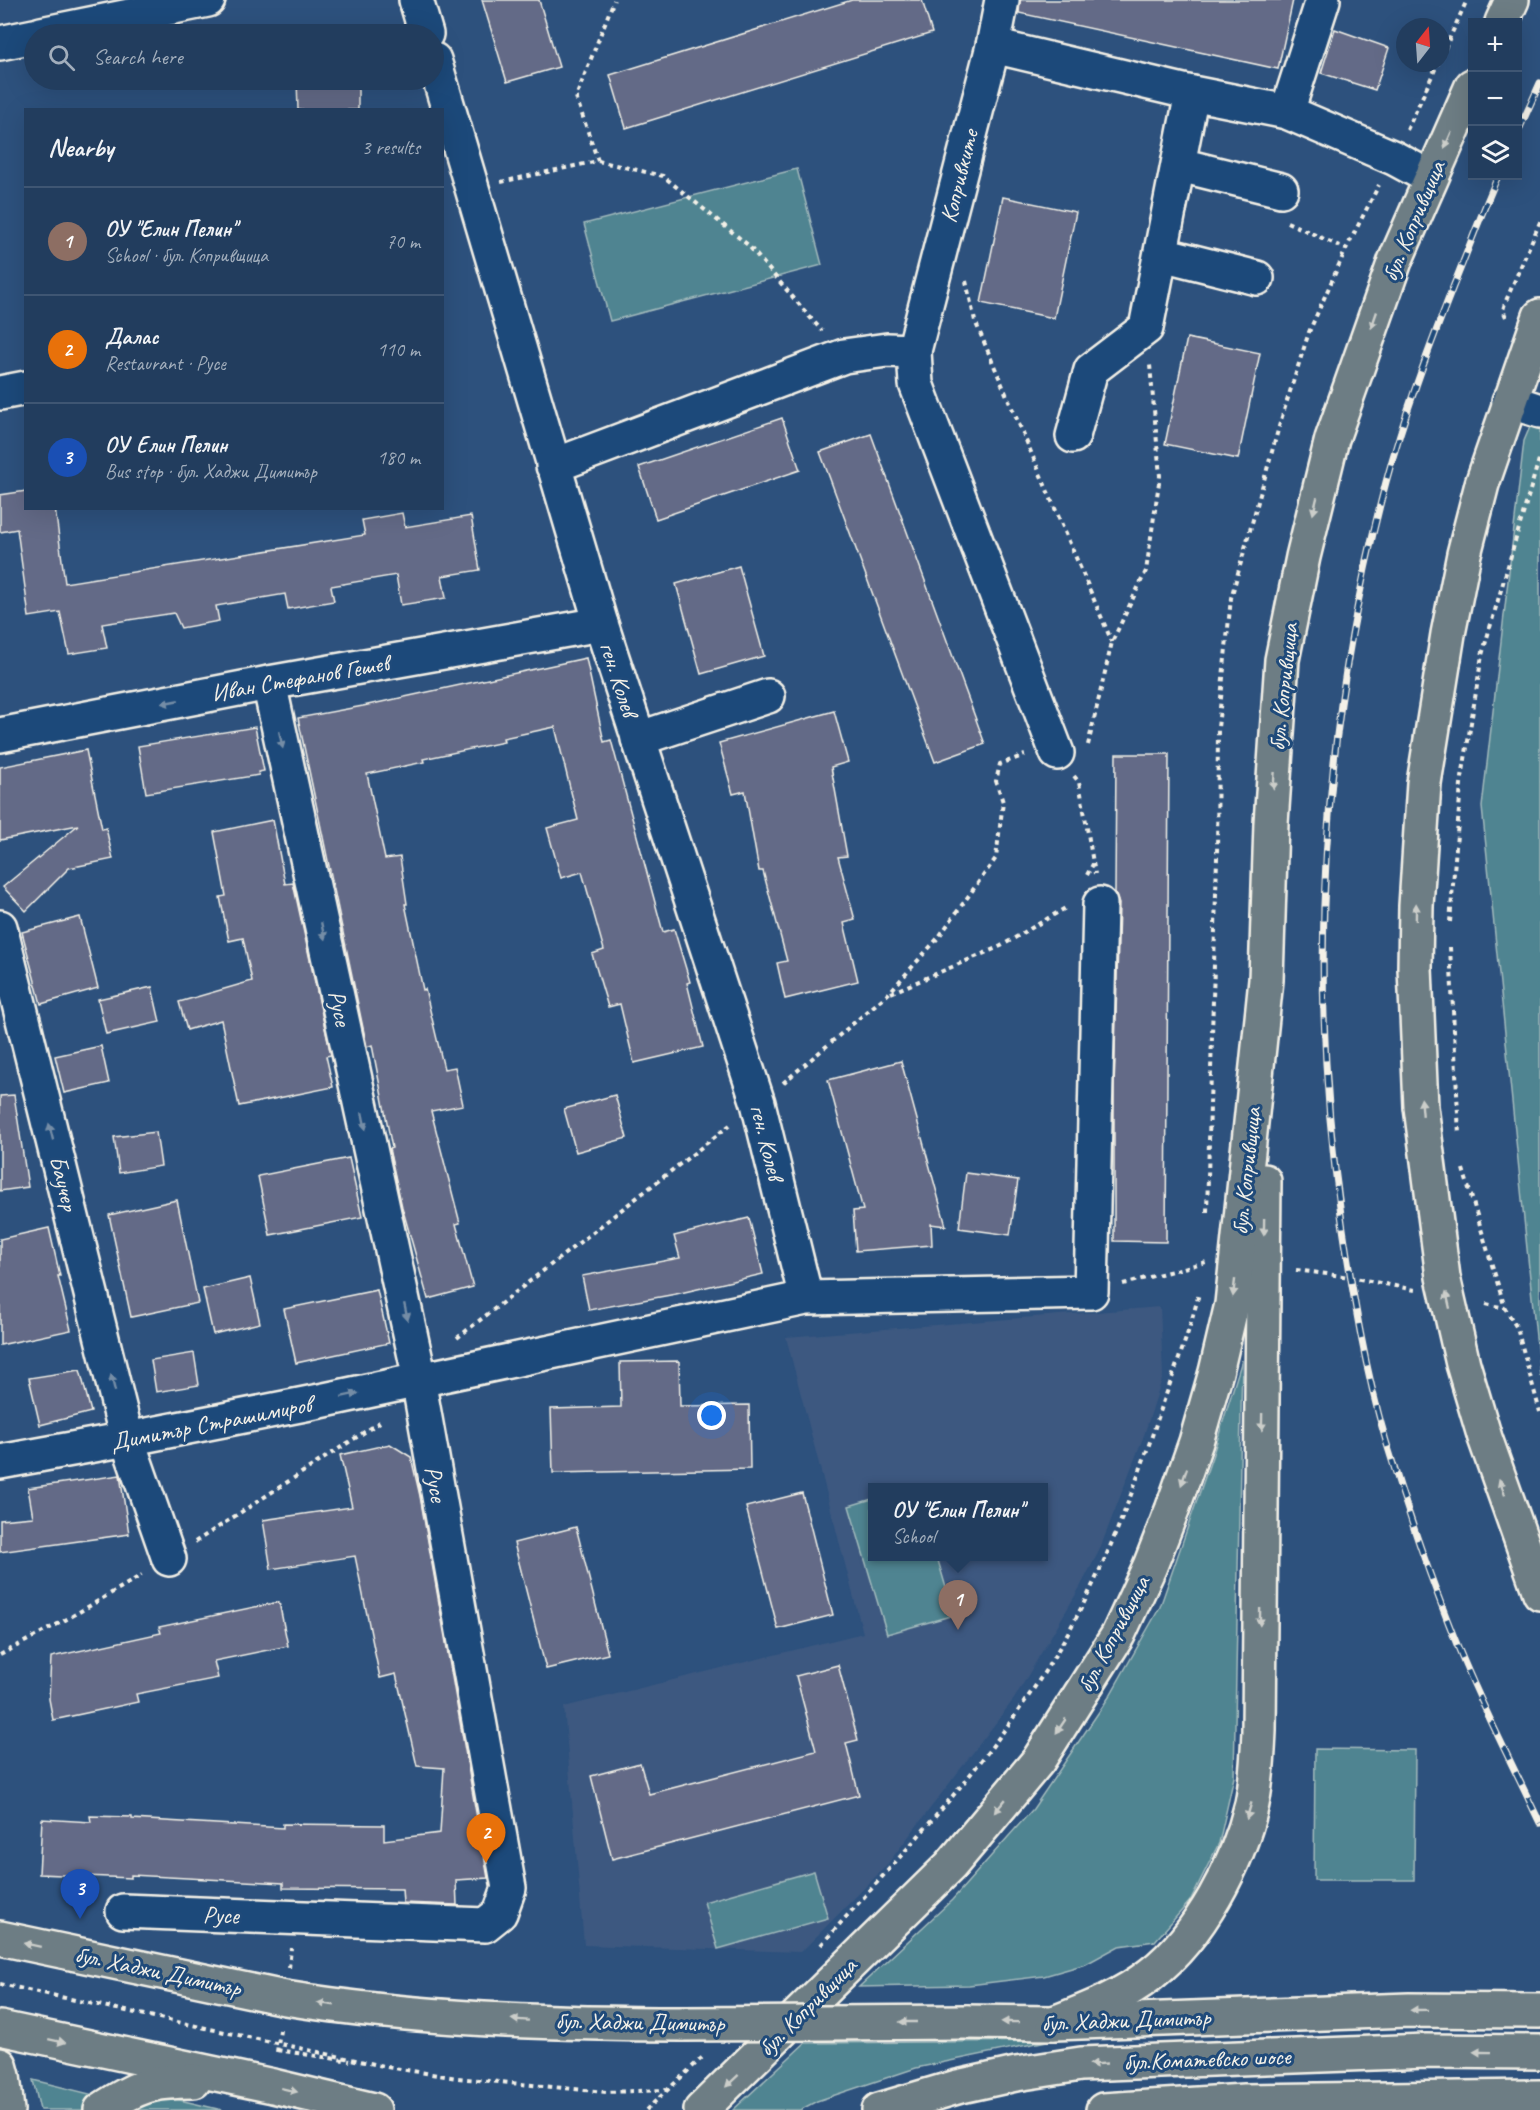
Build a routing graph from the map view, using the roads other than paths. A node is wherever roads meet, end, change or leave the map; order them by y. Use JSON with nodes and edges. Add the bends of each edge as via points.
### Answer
{"nodes":[{"id":1,"x":208,"y":0,"type":"edge"},
{"id":2,"x":416,"y":0,"type":"edge"},
{"id":3,"x":1002,"y":0,"type":"edge"},
{"id":4,"x":1323,"y":0,"type":"edge"},
{"id":5,"x":1512,"y":0,"type":"edge"},
{"id":6,"x":1504,"y":18,"type":"edge"},
{"id":7,"x":90,"y":24,"type":"edge"},
{"id":8,"x":423,"y":24,"type":"edge"},
{"id":9,"x":24,"y":38,"type":"edge"},
{"id":10,"x":0,"y":43,"type":"edge"},
{"id":11,"x":993,"y":46,"type":"junction"},
{"id":12,"x":443,"y":90,"type":"edge"},
{"id":13,"x":1192,"y":93,"type":"junction"},
{"id":14,"x":1468,"y":97,"type":"edge"},
{"id":15,"x":1287,"y":112,"type":"junction"},
{"id":16,"x":1180,"y":165,"type":"junction"},
{"id":17,"x":1431,"y":178,"type":"junction"},
{"id":18,"x":1276,"y":189,"type":"road end"},
{"id":19,"x":1161,"y":254,"type":"junction"},
{"id":20,"x":1257,"y":278,"type":"dead end"},
{"id":21,"x":1540,"y":316,"type":"edge"},
{"id":22,"x":914,"y":351,"type":"junction"},
{"id":23,"x":24,"y":388,"type":"edge"},
{"id":24,"x":0,"y":393,"type":"edge"},
{"id":25,"x":1509,"y":400,"type":"junction"},
{"id":26,"x":1540,"y":411,"type":"edge"},
{"id":27,"x":1073,"y":436,"type":"dead end"},
{"id":28,"x":554,"y":466,"type":"junction"},
{"id":29,"x":601,"y":624,"type":"junction"},
{"id":30,"x":269,"y":683,"type":"junction"},
{"id":31,"x":768,"y":696,"type":"dead end"},
{"id":32,"x":0,"y":735,"type":"edge"},
{"id":33,"x":638,"y":739,"type":"junction"},
{"id":34,"x":1070,"y":754,"type":"road end"},
{"id":35,"x":1084,"y":897,"type":"road end"},
{"id":36,"x":0,"y":927,"type":"edge"},
{"id":37,"x":1266,"y":980,"type":"junction"},
{"id":38,"x":806,"y":1298,"type":"junction"},
{"id":39,"x":430,"y":1378,"type":"junction"},
{"id":40,"x":128,"y":1439,"type":"junction"},
{"id":41,"x":0,"y":1462,"type":"edge"},
{"id":42,"x":1531,"y":1545,"type":"edge"},
{"id":43,"x":169,"y":1558,"type":"road end"},
{"id":44,"x":1540,"y":1572,"type":"edge"},
{"id":45,"x":1540,"y":1593,"type":"edge"},
{"id":46,"x":123,"y":1911,"type":"dead end"},
{"id":47,"x":0,"y":1938,"type":"edge"},
{"id":48,"x":1540,"y":2012,"type":"edge"},
{"id":49,"x":1054,"y":2023,"type":"junction"},
{"id":50,"x":0,"y":2028,"type":"edge"},
{"id":51,"x":1540,"y":2052,"type":"edge"},
{"id":52,"x":0,"y":2065,"type":"edge"},
{"id":53,"x":248,"y":2081,"type":"junction"},
{"id":54,"x":1540,"y":2097,"type":"edge"},
{"id":55,"x":7,"y":2110,"type":"edge"},
{"id":56,"x":101,"y":2110,"type":"edge"},
{"id":57,"x":374,"y":2110,"type":"edge"},
{"id":58,"x":701,"y":2110,"type":"edge"},
{"id":59,"x":879,"y":2110,"type":"edge"},
{"id":60,"x":1103,"y":2110,"type":"edge"}],
"edges":[{"from":1,"to":7,"type":"street"},
{"from":2,"to":8,"type":"street"},
{"from":3,"to":11,"type":"street","name":"Копривките"},
{"from":4,"to":15,"type":"street"},
{"from":5,"to":6,"type":"main road"},
{"from":9,"to":10,"type":"street"},
{"from":11,"to":13,"type":"street"},
{"from":11,"to":22,"type":"street","name":"Копривките"},
{"from":12,"to":28,"type":"street","name":"ген. Колев"},
{"from":13,"to":15,"type":"street"},
{"from":13,"to":16,"type":"street"},
{"from":14,"to":17,"type":"main road","name":"бул. Копривщица","one_way":true},
{"from":15,"to":17,"type":"street"},
{"from":16,"to":18,"type":"street"},
{"from":16,"to":19,"type":"street"},
{"from":17,"to":37,"type":"main road","name":"бул. Копривщица","one_way":true,"via":[[1395,261],[1332,439],[1302,557],[1282,660]]},
{"from":19,"to":20,"type":"street"},
{"from":19,"to":27,"type":"street","via":[[1146,328],[1092,370]]},
{"from":21,"to":25,"type":"main road"},
{"from":22,"to":28,"type":"street","via":[[844,356]]},
{"from":22,"to":34,"type":"street","name":"Копривките","via":[[916,384]]},
{"from":23,"to":24,"type":"street"},
{"from":25,"to":26,"type":"street"},
{"from":42,"to":25,"type":"main road","one_way":true,"via":[[1485,1438],[1443,1277],[1421,1107],[1415,968],[1424,783],[1448,634],[1482,484]]},
{"from":28,"to":29,"type":"street","name":"ген. Колев"},
{"from":29,"to":30,"type":"street","name":"Иван Стефанов Гешев"},
{"from":29,"to":33,"type":"street","name":"ген. Колев"},
{"from":30,"to":32,"type":"street","name":"Иван Стефанов Гешев","one_way":true},
{"from":30,"to":39,"type":"street","name":"Русе","one_way":true},
{"from":31,"to":33,"type":"street"},
{"from":33,"to":38,"type":"street","name":"ген. Колев","via":[[758,1103]]},
{"from":35,"to":38,"type":"street","name":"Димитър Страшимиров","via":[[1091,1292]]},
{"from":40,"to":36,"type":"street","name":"Баучер","one_way":true},
{"from":37,"to":49,"type":"main road","one_way":true,"via":[[1259,1731],[1251,1804],[1229,1870],[1181,1945],[1151,1975],[1125,1992]]},
{"from":37,"to":58,"type":"main road","name":"бул. Копривщица","one_way":true,"via":[[1232,1304],[1196,1442],[1154,1557],[1118,1635],[1038,1761],[951,1865]]},
{"from":38,"to":39,"type":"street","name":"Димитър Страшимиров"},
{"from":40,"to":39,"type":"street","name":"Димитър Страшимиров","one_way":true},
{"from":39,"to":46,"type":"street","name":"Русе","via":[[420,1396],[508,1888],[500,1913],[485,1925]]},
{"from":40,"to":41,"type":"street","name":"Димитър Страшимиров"},
{"from":40,"to":43,"type":"street","name":"Баучер"},
{"from":42,"to":44,"type":"main road"},
{"from":42,"to":45,"type":"main road"},
{"from":49,"to":47,"type":"main road","name":"бул. Хаджи Димитър","one_way":true,"bridge":true,"via":[[541,2022],[328,2005]]},
{"from":48,"to":49,"type":"main road","name":"бул. Хаджи Димитър","one_way":true,"via":[[1409,2010]]},
{"from":50,"to":53,"type":"main road","one_way":true},
{"from":51,"to":59,"type":"main road","name":"бул.Коматевско шосе","one_way":true,"via":[[1426,2051],[1081,2064],[957,2087]]},
{"from":52,"to":55,"type":"main road"},
{"from":53,"to":56,"type":"main road","via":[[166,2081],[143,2085]]},
{"from":53,"to":57,"type":"main road","one_way":true},
{"from":54,"to":60,"type":"main road","via":[[1244,2101]]}]}
